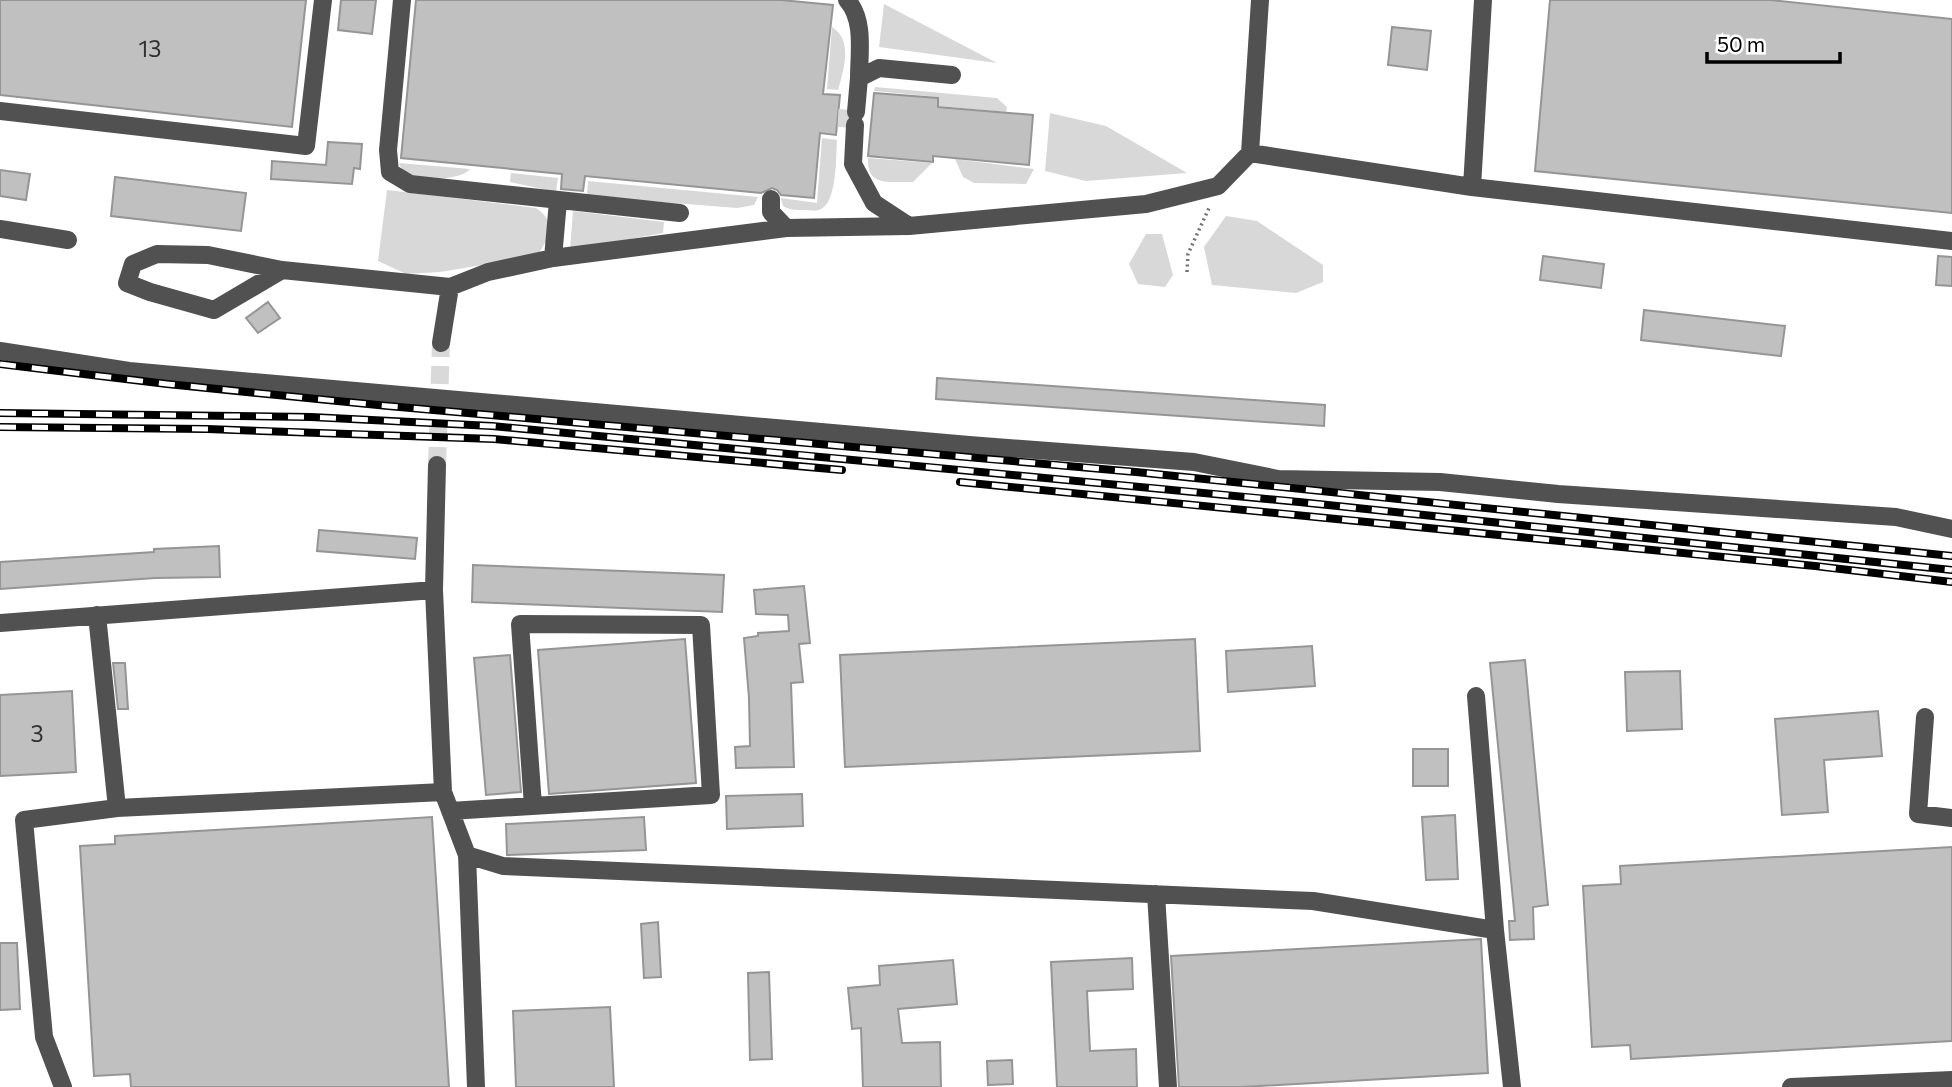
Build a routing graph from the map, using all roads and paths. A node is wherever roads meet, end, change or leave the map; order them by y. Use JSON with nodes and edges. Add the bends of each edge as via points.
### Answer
{"nodes":[{"id":1,"x":323,"y":0,"type":"edge"},
{"id":2,"x":402,"y":0,"type":"edge"},
{"id":3,"x":847,"y":0,"type":"edge"},
{"id":4,"x":1260,"y":0,"type":"edge"},
{"id":5,"x":1483,"y":0,"type":"edge"},
{"id":6,"x":952,"y":75,"type":"dead end"},
{"id":7,"x":859,"y":78,"type":"junction"},
{"id":8,"x":0,"y":111,"type":"edge"},
{"id":9,"x":1250,"y":153,"type":"junction"},
{"id":10,"x":1472,"y":187,"type":"junction"},
{"id":11,"x":1206,"y":189,"type":"junction"},
{"id":12,"x":771,"y":199,"type":"dead end"},
{"id":13,"x":558,"y":201,"type":"junction"},
{"id":14,"x":680,"y":213,"type":"dead end"},
{"id":15,"x":909,"y":226,"type":"junction"},
{"id":16,"x":786,"y":228,"type":"junction"},
{"id":17,"x":0,"y":229,"type":"edge"},
{"id":18,"x":68,"y":240,"type":"dead end"},
{"id":19,"x":1952,"y":241,"type":"edge"},
{"id":20,"x":553,"y":258,"type":"junction"},
{"id":21,"x":282,"y":270,"type":"junction"},
{"id":22,"x":1187,"y":272,"type":"dead end"},
{"id":23,"x":450,"y":287,"type":"junction"},
{"id":24,"x":441,"y":343,"type":"tunnel mouth"},
{"id":25,"x":0,"y":351,"type":"edge"},
{"id":26,"x":437,"y":465,"type":"tunnel mouth"},
{"id":27,"x":1952,"y":529,"type":"edge"},
{"id":28,"x":434,"y":590,"type":"junction"},
{"id":29,"x":97,"y":615,"type":"junction"},
{"id":30,"x":0,"y":623,"type":"edge"},
{"id":31,"x":1476,"y":696,"type":"dead end"},
{"id":32,"x":1925,"y":717,"type":"dead end"},
{"id":33,"x":443,"y":792,"type":"junction"},
{"id":34,"x":533,"y":806,"type":"junction"},
{"id":35,"x":117,"y":808,"type":"junction"},
{"id":36,"x":450,"y":811,"type":"junction"},
{"id":37,"x":1952,"y":818,"type":"edge"},
{"id":38,"x":467,"y":855,"type":"junction"},
{"id":39,"x":1156,"y":894,"type":"junction"},
{"id":40,"x":1495,"y":930,"type":"junction"},
{"id":41,"x":1952,"y":1080,"type":"edge"},
{"id":42,"x":63,"y":1087,"type":"edge"},
{"id":43,"x":476,"y":1087,"type":"edge"},
{"id":44,"x":1168,"y":1087,"type":"edge"},
{"id":45,"x":1512,"y":1087,"type":"edge"},
{"id":46,"x":1790,"y":1087,"type":"edge"}],
"edges":[{"from":1,"to":8,"type":"lane","via":[[306,146]]},
{"from":2,"to":13,"type":"lane","via":[[388,149],[390,172],[410,184]]},
{"from":3,"to":7,"type":"lane","via":[[859,26]]},
{"from":4,"to":9,"type":"lane"},
{"from":5,"to":10,"type":"lane"},
{"from":6,"to":7,"type":"lane","via":[[879,68]]},
{"from":7,"to":15,"type":"lane","via":[[853,164],[874,203]]},
{"from":9,"to":10,"type":"lane"},
{"from":9,"to":11,"type":"lane","via":[[1218,186]]},
{"from":10,"to":19,"type":"lane"},
{"from":11,"to":15,"type":"lane","via":[[1146,204]]},
{"from":11,"to":22,"type":"path","via":[[1213,201],[1188,254]]},
{"from":12,"to":16,"type":"lane","via":[[771,212]]},
{"from":13,"to":14,"type":"lane"},
{"from":13,"to":20,"type":"lane"},
{"from":15,"to":16,"type":"lane"},
{"from":16,"to":20,"type":"lane"},
{"from":17,"to":18,"type":"lane"},
{"from":20,"to":23,"type":"lane","via":[[488,272]]},
{"from":21,"to":21,"type":"lane","via":[[208,255],[157,254],[133,264],[127,282],[214,310]]},
{"from":21,"to":23,"type":"lane"},
{"from":23,"to":24,"type":"lane"},
{"from":25,"to":27,"type":"lane","via":[[129,370],[1194,462],[1278,479],[1440,482],[1896,517]]},
{"from":26,"to":28,"type":"lane"},
{"from":28,"to":29,"type":"lane"},
{"from":28,"to":33,"type":"lane"},
{"from":29,"to":30,"type":"lane"},
{"from":29,"to":35,"type":"lane"},
{"from":31,"to":40,"type":"lane"},
{"from":32,"to":37,"type":"lane","via":[[1918,814]]},
{"from":33,"to":35,"type":"lane"},
{"from":33,"to":36,"type":"lane"},
{"from":34,"to":34,"type":"lane","via":[[711,795],[701,625],[520,624]]},
{"from":34,"to":36,"type":"lane"},
{"from":35,"to":42,"type":"lane","via":[[24,820],[44,1037]]},
{"from":36,"to":38,"type":"lane"},
{"from":38,"to":39,"type":"lane","via":[[503,866]]},
{"from":38,"to":43,"type":"lane"},
{"from":39,"to":40,"type":"lane","via":[[1313,901]]},
{"from":39,"to":44,"type":"lane"},
{"from":40,"to":45,"type":"lane"},
{"from":41,"to":46,"type":"lane"}]}
